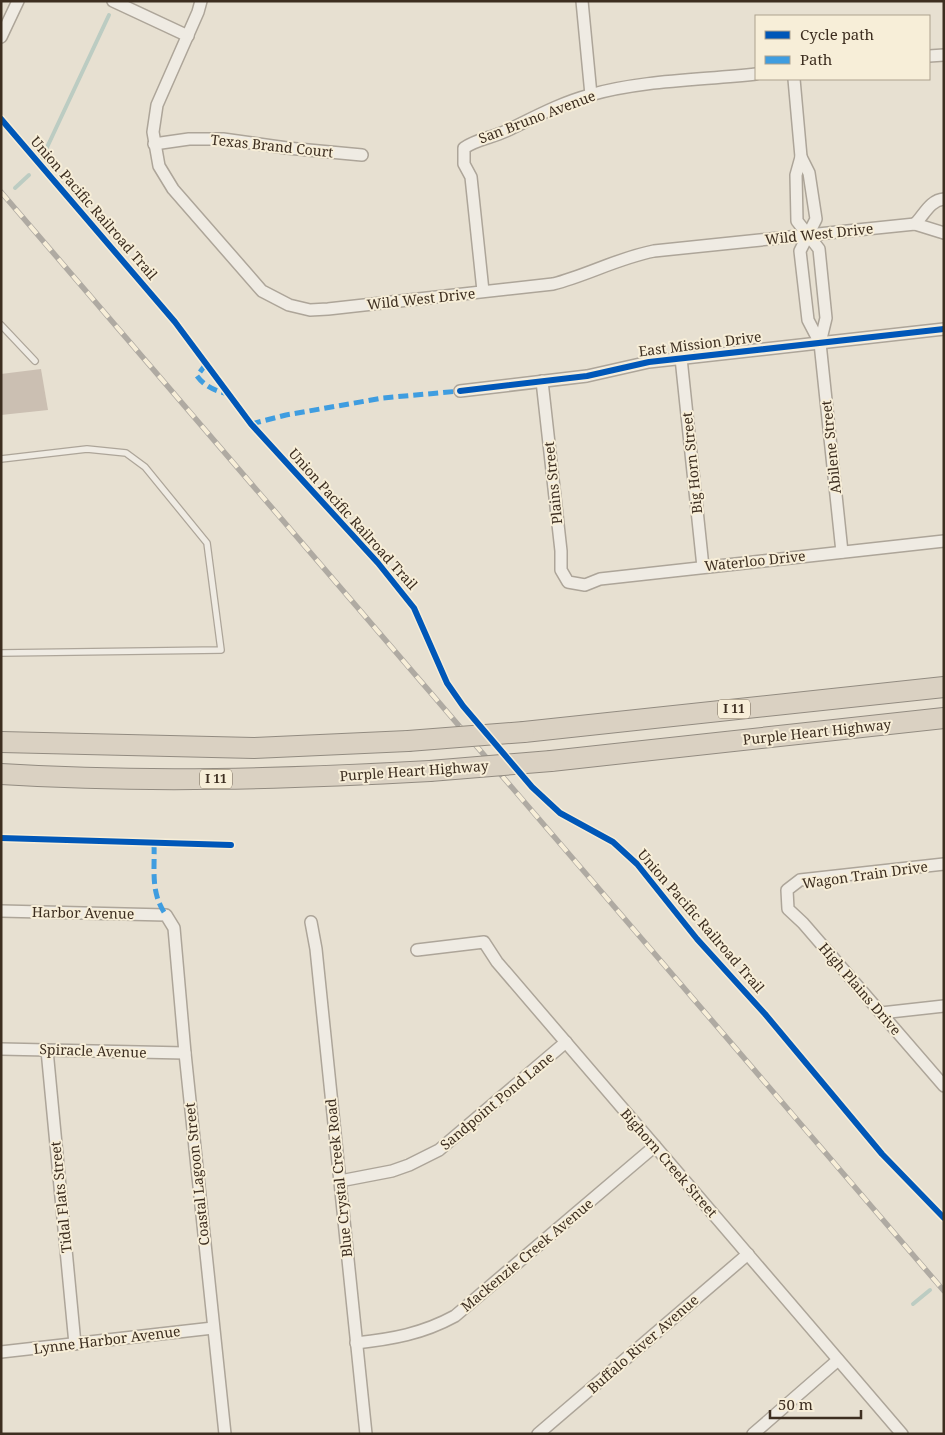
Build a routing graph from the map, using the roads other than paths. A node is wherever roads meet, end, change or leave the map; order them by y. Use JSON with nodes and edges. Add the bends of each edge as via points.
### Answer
{"nodes":[{"id":1,"x":18,"y":1,"type":"edge"},
{"id":2,"x":113,"y":1,"type":"edge"},
{"id":3,"x":201,"y":1,"type":"edge"},
{"id":4,"x":582,"y":1,"type":"edge"},
{"id":5,"x":188,"y":36,"type":"junction"},
{"id":6,"x":1,"y":37,"type":"edge"},
{"id":7,"x":944,"y":55,"type":"edge"},
{"id":8,"x":930,"y":56,"type":"edge"},
{"id":9,"x":755,"y":74,"type":"edge"},
{"id":10,"x":794,"y":80,"type":"edge"},
{"id":11,"x":591,"y":94,"type":"junction"},
{"id":12,"x":154,"y":144,"type":"junction"},
{"id":13,"x":362,"y":155,"type":"dead end"},
{"id":14,"x":801,"y":157,"type":"junction"},
{"id":15,"x":944,"y":199,"type":"edge"},
{"id":16,"x":915,"y":224,"type":"junction"},
{"id":17,"x":944,"y":233,"type":"edge"},
{"id":18,"x":808,"y":235,"type":"junction"},
{"id":19,"x":484,"y":292,"type":"junction"},
{"id":20,"x":1,"y":325,"type":"edge"},
{"id":21,"x":944,"y":329,"type":"edge"},
{"id":22,"x":820,"y":343,"type":"junction"},
{"id":23,"x":681,"y":358,"type":"junction"},
{"id":24,"x":35,"y":361,"type":"dead end"},
{"id":25,"x":542,"y":381,"type":"junction"},
{"id":26,"x":460,"y":391,"type":"dead end"},
{"id":27,"x":1,"y":459,"type":"edge"},
{"id":28,"x":944,"y":541,"type":"edge"},
{"id":29,"x":842,"y":552,"type":"junction"},
{"id":30,"x":703,"y":567,"type":"junction"},
{"id":31,"x":568,"y":582,"type":"joint"},
{"id":32,"x":1,"y":653,"type":"edge"},
{"id":33,"x":944,"y":687,"type":"edge"},
{"id":34,"x":944,"y":718,"type":"edge"},
{"id":35,"x":1,"y":742,"type":"edge"},
{"id":36,"x":1,"y":774,"type":"edge"},
{"id":37,"x":944,"y":864,"type":"edge"},
{"id":38,"x":788,"y":890,"type":"joint"},
{"id":39,"x":1,"y":910,"type":"edge"},
{"id":40,"x":166,"y":915,"type":"joint"},
{"id":41,"x":311,"y":922,"type":"dead end"},
{"id":42,"x":417,"y":950,"type":"dead end"},
{"id":43,"x":944,"y":1006,"type":"edge"},
{"id":44,"x":881,"y":1013,"type":"junction"},
{"id":45,"x":566,"y":1042,"type":"junction"},
{"id":46,"x":1,"y":1048,"type":"edge"},
{"id":47,"x":47,"y":1050,"type":"junction"},
{"id":48,"x":185,"y":1053,"type":"junction"},
{"id":49,"x":944,"y":1086,"type":"edge"},
{"id":50,"x":655,"y":1146,"type":"junction"},
{"id":51,"x":340,"y":1181,"type":"junction"},
{"id":52,"x":748,"y":1254,"type":"junction"},
{"id":53,"x":212,"y":1328,"type":"junction"},
{"id":54,"x":356,"y":1343,"type":"junction"},
{"id":55,"x":76,"y":1344,"type":"junction"},
{"id":56,"x":1,"y":1352,"type":"edge"},
{"id":57,"x":838,"y":1360,"type":"junction"},
{"id":58,"x":225,"y":1434,"type":"edge"},
{"id":59,"x":366,"y":1434,"type":"edge"},
{"id":60,"x":538,"y":1434,"type":"edge"},
{"id":61,"x":753,"y":1434,"type":"edge"},
{"id":62,"x":902,"y":1434,"type":"edge"}],
"edges":[{"from":1,"to":6,"type":"street"},
{"from":2,"to":5,"type":"street"},
{"from":3,"to":5,"type":"street","name":"Wild West Drive"},
{"from":4,"to":11,"type":"street"},
{"from":5,"to":12,"type":"street","name":"Wild West Drive","via":[[157,104]]},
{"from":7,"to":8,"type":"street"},
{"from":9,"to":11,"type":"street","name":"San Bruno Avenue"},
{"from":10,"to":14,"type":"street","name":"Abilene Street"},
{"from":11,"to":19,"type":"street","name":"San Bruno Avenue","via":[[464,148],[464,164],[471,177]]},
{"from":12,"to":13,"type":"street","name":"Texas Brand Court","via":[[223,139]]},
{"from":12,"to":19,"type":"street","name":"Wild West Drive","via":[[159,166],[172,189],[262,291],[276,300],[299,308],[328,309]]},
{"from":14,"to":18,"type":"street","name":"Abilene Street","via":[[796,175],[797,221]]},
{"from":14,"to":18,"type":"street","name":"Abilene Street","via":[[810,173],[816,219]]},
{"from":15,"to":16,"type":"street","via":[[936,200]]},
{"from":16,"to":17,"type":"street","name":"Wild West Drive"},
{"from":16,"to":18,"type":"street","name":"Wild West Drive"},
{"from":18,"to":19,"type":"street","name":"Wild West Drive","via":[[654,251],[616,260],[553,284]]},
{"from":18,"to":22,"type":"street","name":"Abilene Street","via":[[819,249],[826,318]]},
{"from":18,"to":22,"type":"street","name":"Abilene Street","via":[[800,251],[808,320]]},
{"from":20,"to":24,"type":"lane"},
{"from":21,"to":22,"type":"street","name":"East Mission Drive"},
{"from":22,"to":23,"type":"street","name":"East Mission Drive"},
{"from":22,"to":29,"type":"street","name":"Abilene Street"},
{"from":23,"to":25,"type":"street","name":"East Mission Drive"},
{"from":23,"to":30,"type":"street","name":"Big Horn Street"},
{"from":25,"to":26,"type":"street","name":"East Mission Drive"},
{"from":25,"to":31,"type":"street","name":"Plains Street","via":[[561,570]]},
{"from":27,"to":32,"type":"lane","via":[[87,449],[126,453],[145,467],[207,543],[221,650]]},
{"from":28,"to":29,"type":"street","name":"Waterloo Drive"},
{"from":29,"to":30,"type":"street","name":"Waterloo Drive"},
{"from":30,"to":31,"type":"street","name":"Waterloo Drive","via":[[600,579],[585,585]]},
{"from":33,"to":35,"type":"highway","number":"I 11","bridge":true,"via":[[524,732],[408,741],[254,748]]},
{"from":34,"to":36,"type":"highway","name":"Purple Heart Highway","number":"I 11","bridge":true,"via":[[430,772],[181,779]]},
{"from":37,"to":38,"type":"street","name":"Wagon Train Drive","via":[[800,880]]},
{"from":38,"to":44,"type":"street","name":"High Plains Drive","via":[[788,910]]},
{"from":39,"to":40,"type":"street","name":"Harbor Avenue"},
{"from":40,"to":48,"type":"street","name":"Coastal Lagoon Street","via":[[174,928]]},
{"from":41,"to":51,"type":"street","name":"Blue Crystal Creek Road"},
{"from":42,"to":45,"type":"street","name":"Bighorn Creek Street","via":[[484,942],[497,962]]},
{"from":43,"to":44,"type":"street"},
{"from":44,"to":49,"type":"street","name":"High Plains Drive"},
{"from":45,"to":50,"type":"street","name":"Bighorn Creek Street"},
{"from":45,"to":51,"type":"street","name":"Sandpoint Pond Lane","via":[[439,1150],[392,1171]]},
{"from":46,"to":47,"type":"street","name":"Spiracle Avenue"},
{"from":47,"to":48,"type":"street","name":"Spiracle Avenue"},
{"from":47,"to":55,"type":"street","name":"Tidal Flats Street"},
{"from":48,"to":53,"type":"street","name":"Coastal Lagoon Street"},
{"from":50,"to":52,"type":"street","name":"Bighorn Creek Street"},
{"from":50,"to":54,"type":"street","name":"Mackenzie Creek Avenue","via":[[454,1316],[409,1336]]},
{"from":51,"to":54,"type":"street","name":"Blue Crystal Creek Road"},
{"from":52,"to":57,"type":"street","name":"Bighorn Creek Street"},
{"from":52,"to":60,"type":"street","name":"Buffalo River Avenue"},
{"from":53,"to":55,"type":"street","name":"Lynne Harbor Avenue"},
{"from":53,"to":58,"type":"street","name":"Coastal Lagoon Street"},
{"from":54,"to":59,"type":"street","name":"Blue Crystal Creek Road"},
{"from":55,"to":56,"type":"street","name":"Lynne Harbor Avenue"},
{"from":57,"to":61,"type":"street"},
{"from":57,"to":62,"type":"street","name":"Bighorn Creek Street"}]}
